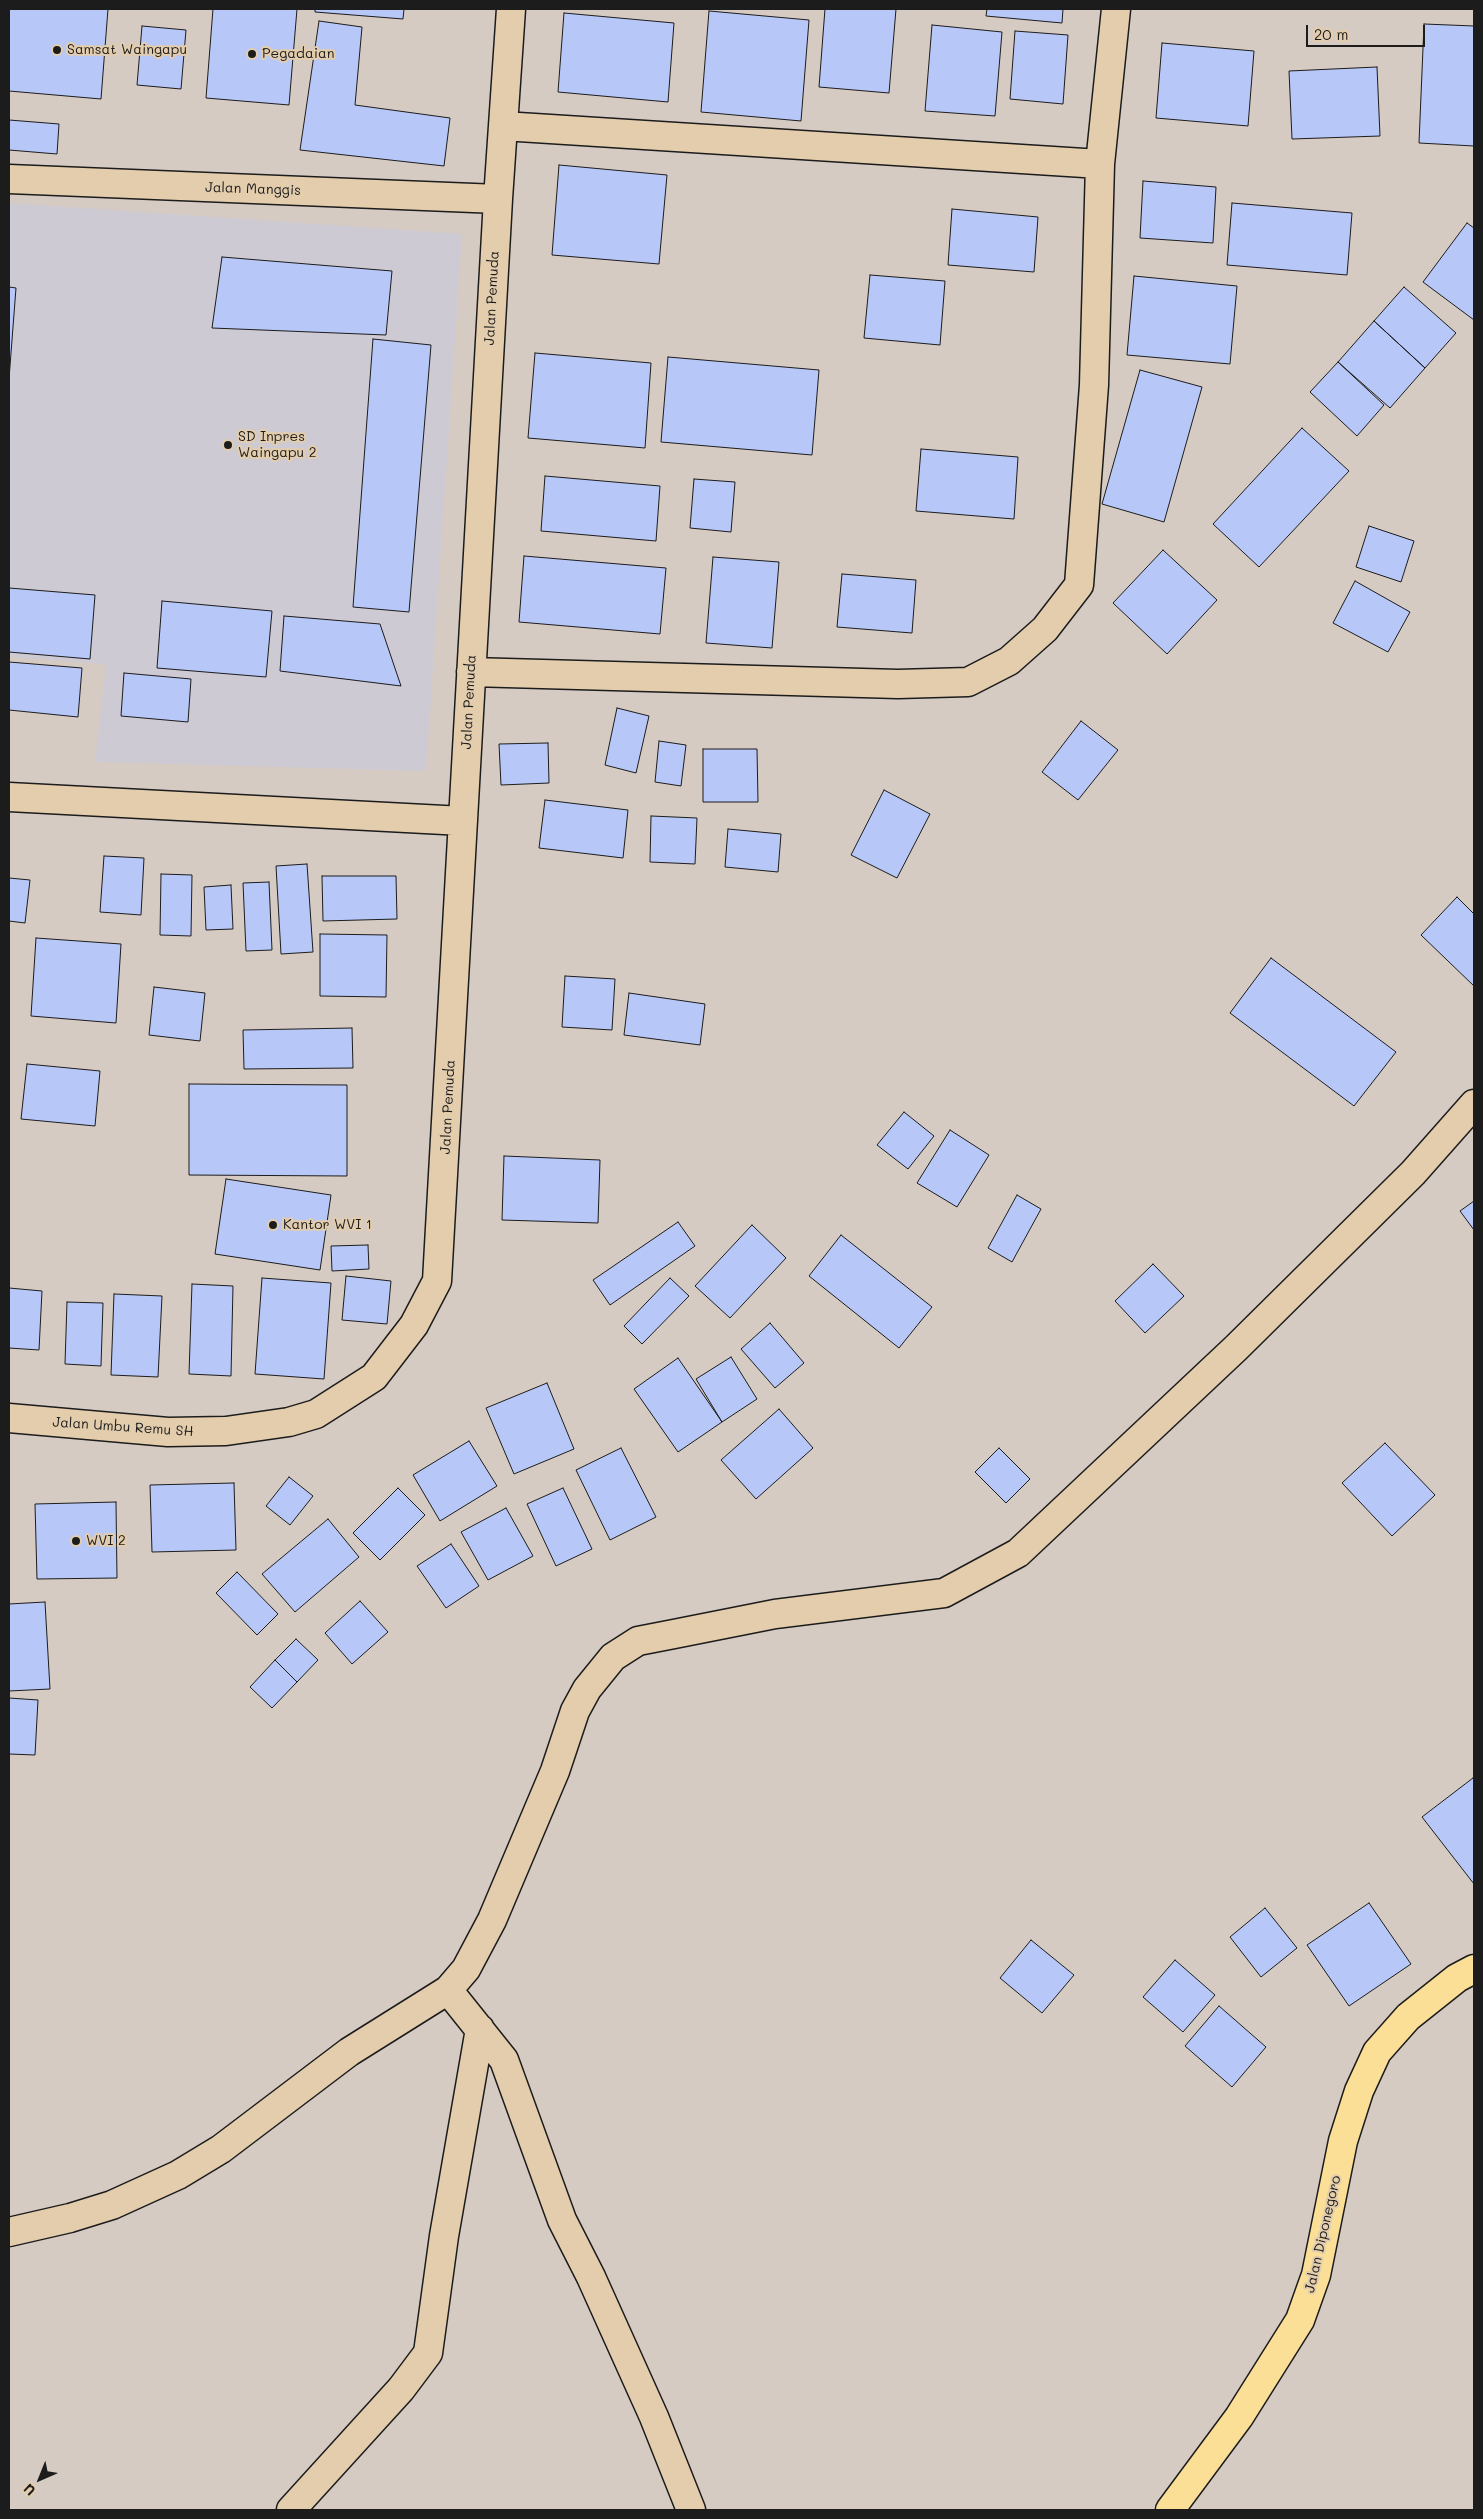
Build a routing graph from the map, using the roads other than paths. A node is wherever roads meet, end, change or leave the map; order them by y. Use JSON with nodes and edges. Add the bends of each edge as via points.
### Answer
{"nodes":[{"id":1,"x":511,"y":9,"type":"edge"},
{"id":2,"x":1116,"y":9,"type":"edge"},
{"id":3,"x":503,"y":126,"type":"junction"},
{"id":4,"x":1100,"y":164,"type":"junction"},
{"id":5,"x":9,"y":179,"type":"edge"},
{"id":6,"x":498,"y":199,"type":"junction"},
{"id":7,"x":471,"y":672,"type":"junction"},
{"id":8,"x":9,"y":797,"type":"edge"},
{"id":9,"x":463,"y":821,"type":"junction"},
{"id":10,"x":1474,"y":1104,"type":"edge"},
{"id":11,"x":374,"y":1376,"type":"joint"},
{"id":12,"x":9,"y":1418,"type":"edge"},
{"id":13,"x":1474,"y":1969,"type":"edge"},
{"id":14,"x":448,"y":1990,"type":"junction"},
{"id":15,"x":480,"y":2029,"type":"junction"},
{"id":16,"x":9,"y":2232,"type":"edge"},
{"id":17,"x":291,"y":2510,"type":"edge"},
{"id":18,"x":691,"y":2510,"type":"edge"},
{"id":19,"x":1170,"y":2510,"type":"edge"}],
"edges":[{"from":1,"to":3,"type":"street","name":"Jalan Pemuda"},
{"from":2,"to":4,"type":"street"},
{"from":3,"to":4,"type":"street"},
{"from":3,"to":6,"type":"street","name":"Jalan Pemuda"},
{"from":4,"to":7,"type":"street","via":[[1094,385],[1079,585],[1045,629],[1009,662],[968,682],[898,684]]},
{"from":5,"to":6,"type":"street","name":"Jalan Manggis"},
{"from":6,"to":7,"type":"street","name":"Jalan Pemuda"},
{"from":7,"to":9,"type":"street","name":"Jalan Pemuda"},
{"from":8,"to":9,"type":"street"},
{"from":9,"to":11,"type":"street","name":"Jalan Pemuda","via":[[437,1281],[414,1324]]},
{"from":10,"to":14,"type":"street","via":[[1414,1173],[1279,1306],[1018,1553],[944,1593],[775,1614],[638,1641],[613,1657],[587,1688],[575,1711],[555,1771],[492,1920],[466,1969]]},
{"from":11,"to":12,"type":"street","name":"Jalan Umbu Remu SH","via":[[316,1414],[289,1422],[226,1431],[168,1432]]},
{"from":13,"to":19,"type":"highway","name":"Jalan Diponegoro","via":[[1457,1978],[1408,2017],[1377,2052],[1359,2091],[1343,2140],[1316,2276],[1300,2320],[1239,2417]]},
{"from":14,"to":15,"type":"street"},
{"from":14,"to":16,"type":"street","via":[[349,2052],[222,2149],[178,2175],[112,2205]]},
{"from":15,"to":17,"type":"street","via":[[444,2236],[428,2353],[401,2389]]},
{"from":15,"to":18,"type":"street","via":[[504,2060],[562,2220],[654,2417]]}]}
